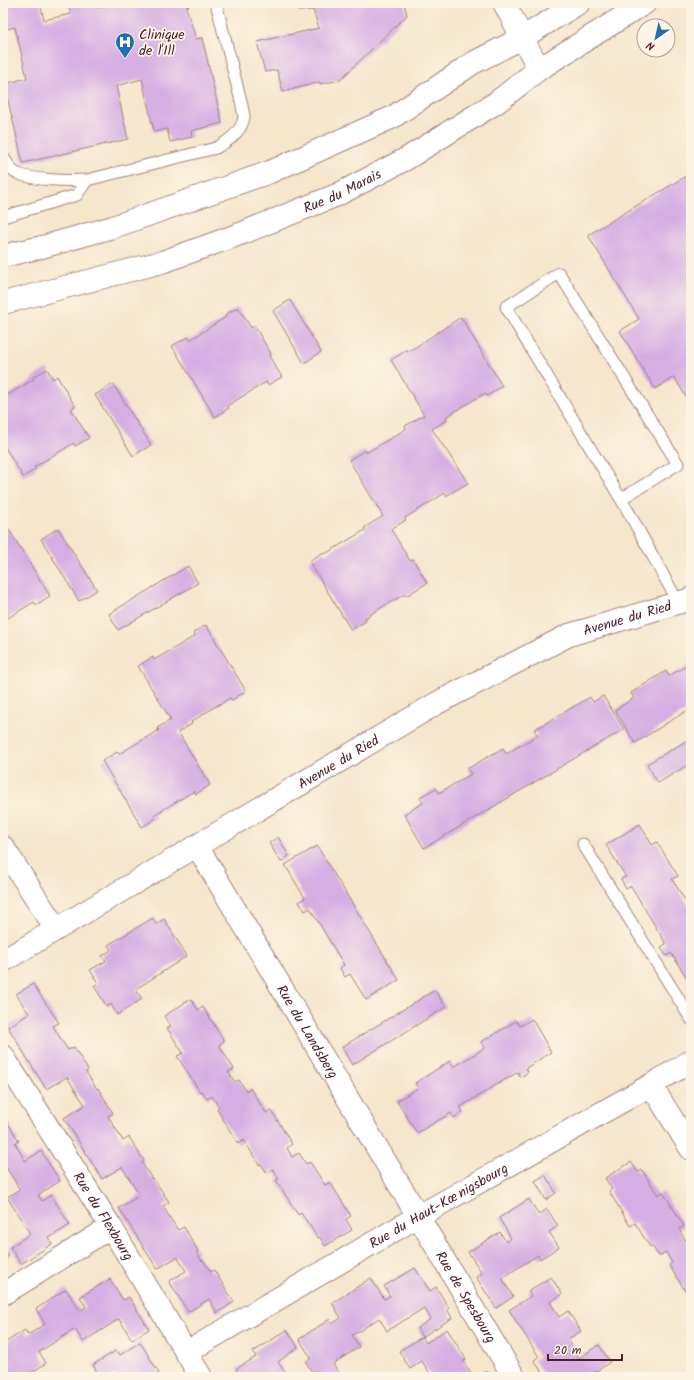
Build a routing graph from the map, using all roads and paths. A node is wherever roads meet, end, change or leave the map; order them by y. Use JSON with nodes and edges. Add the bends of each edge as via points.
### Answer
{"nodes":[{"id":1,"x":216,"y":3,"type":"edge"},
{"id":2,"x":504,"y":3,"type":"edge"},
{"id":3,"x":579,"y":3,"type":"edge"},
{"id":4,"x":645,"y":3,"type":"edge"},
{"id":5,"x":522,"y":38,"type":"junction"},
{"id":6,"x":539,"y":69,"type":"junction"},
{"id":7,"x":3,"y":157,"type":"edge"},
{"id":8,"x":87,"y":180,"type":"junction"},
{"id":9,"x":3,"y":217,"type":"edge"},
{"id":10,"x":3,"y":256,"type":"edge"},
{"id":11,"x":3,"y":303,"type":"edge"},
{"id":12,"x":621,"y":499,"type":"junction"},
{"id":13,"x":685,"y":601,"type":"edge"},
{"id":14,"x":583,"y":844,"type":"dead end"},
{"id":15,"x":197,"y":846,"type":"junction"},
{"id":16,"x":3,"y":847,"type":"edge"},
{"id":17,"x":56,"y":929,"type":"junction"},
{"id":18,"x":3,"y":961,"type":"edge"},
{"id":19,"x":691,"y":1019,"type":"edge"},
{"id":20,"x":3,"y":1056,"type":"edge"},
{"id":21,"x":691,"y":1061,"type":"edge"},
{"id":22,"x":651,"y":1085,"type":"junction"},
{"id":23,"x":691,"y":1149,"type":"edge"},
{"id":24,"x":418,"y":1217,"type":"junction"},
{"id":25,"x":111,"y":1227,"type":"junction"},
{"id":26,"x":3,"y":1294,"type":"edge"},
{"id":27,"x":186,"y":1352,"type":"junction"},
{"id":28,"x":201,"y":1377,"type":"edge"},
{"id":29,"x":514,"y":1377,"type":"edge"}],
"edges":[{"from":1,"to":8,"type":"lane","via":[[242,104],[244,118],[238,129],[229,141],[216,148]]},
{"from":2,"to":5,"type":"street"},
{"from":3,"to":5,"type":"street"},
{"from":4,"to":6,"type":"street","name":"Rue du Marais"},
{"from":5,"to":6,"type":"street"},
{"from":5,"to":10,"type":"street","via":[[472,63],[394,117],[270,172],[114,227]]},
{"from":6,"to":11,"type":"street","name":"Rue du Marais","via":[[497,102],[406,159],[337,195],[162,262]]},
{"from":7,"to":8,"type":"lane","via":[[13,171],[36,178]]},
{"from":8,"to":9,"type":"lane","via":[[77,196]]},
{"from":12,"to":12,"type":"lane","via":[[506,307],[559,273],[678,464]]},
{"from":12,"to":13,"type":"lane"},
{"from":13,"to":15,"type":"street","name":"Avenue du Ried","via":[[569,635],[437,704]]},
{"from":14,"to":19,"type":"lane"},
{"from":15,"to":17,"type":"street","name":"Avenue du Ried"},
{"from":15,"to":24,"type":"street","name":"Rue du Landsberg"},
{"from":16,"to":17,"type":"street"},
{"from":17,"to":18,"type":"street","name":"Avenue du Ried"},
{"from":20,"to":25,"type":"street","name":"Rue du Flexbourg"},
{"from":21,"to":22,"type":"street","name":"Rue du Haut-Kœnigsbourg"},
{"from":22,"to":23,"type":"street"},
{"from":22,"to":24,"type":"street","name":"Rue du Haut-Kœnigsbourg"},
{"from":24,"to":27,"type":"street","name":"Rue du Haut-Kœnigsbourg"},
{"from":24,"to":29,"type":"street","name":"Rue de Spesbourg"},
{"from":25,"to":26,"type":"street"},
{"from":25,"to":27,"type":"street","name":"Rue du Flexbourg"},
{"from":27,"to":28,"type":"street","name":"Rue du Flexbourg"}]}
